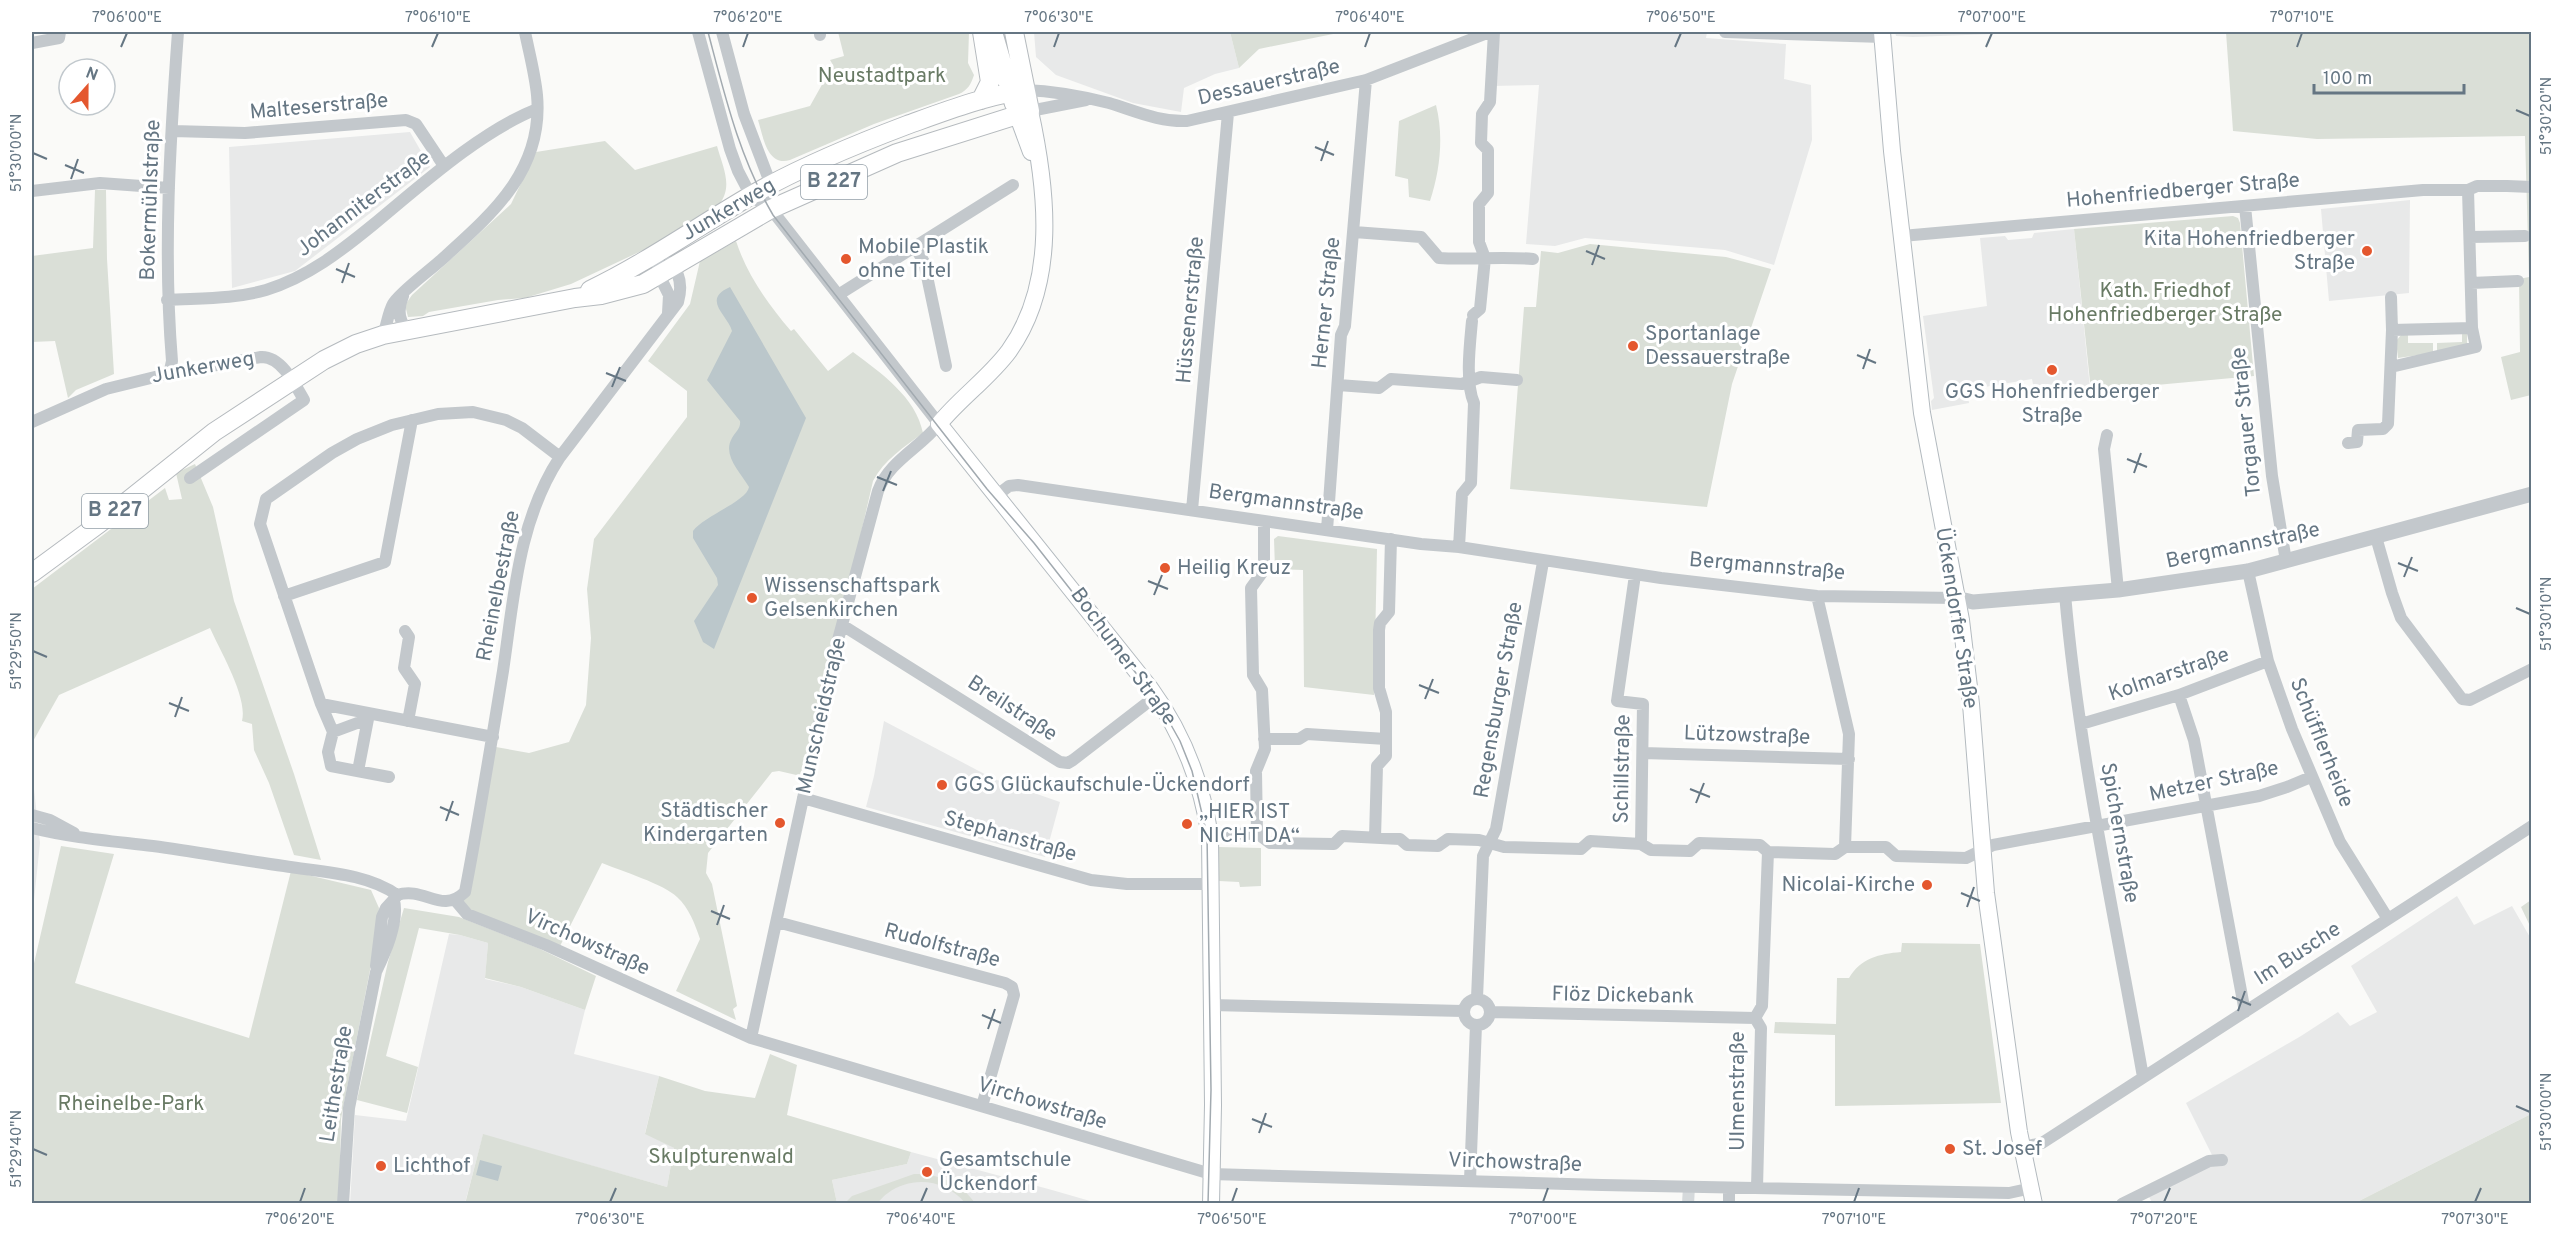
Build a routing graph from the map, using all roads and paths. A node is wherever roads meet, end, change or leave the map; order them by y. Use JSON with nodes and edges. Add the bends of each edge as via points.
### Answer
{"nodes":[{"id":1,"x":178,"y":32,"type":"edge"},
{"id":2,"x":525,"y":32,"type":"edge"},
{"id":3,"x":698,"y":32,"type":"edge"},
{"id":4,"x":722,"y":32,"type":"edge"},
{"id":5,"x":982,"y":32,"type":"edge"},
{"id":6,"x":993,"y":32,"type":"edge"},
{"id":7,"x":1014,"y":32,"type":"edge"},
{"id":8,"x":1492,"y":32,"type":"edge"},
{"id":9,"x":1725,"y":32,"type":"edge"},
{"id":10,"x":1883,"y":34,"type":"edge"},
{"id":11,"x":59,"y":35,"type":"edge"},
{"id":12,"x":32,"y":43,"type":"edge"},
{"id":13,"x":1366,"y":80,"type":"junction"},
{"id":14,"x":1018,"y":92,"type":"junction"},
{"id":15,"x":1087,"y":99,"type":"junction"},
{"id":16,"x":981,"y":100,"type":"junction"},
{"id":17,"x":537,"y":109,"type":"junction"},
{"id":18,"x":1023,"y":113,"type":"junction"},
{"id":19,"x":1228,"y":113,"type":"junction"},
{"id":20,"x":173,"y":131,"type":"junction"},
{"id":21,"x":444,"y":166,"type":"junction"},
{"id":22,"x":771,"y":184,"type":"junction"},
{"id":23,"x":1013,"y":185,"type":"dead end"},
{"id":24,"x":2532,"y":187,"type":"edge"},
{"id":25,"x":169,"y":188,"type":"junction"},
{"id":26,"x":2468,"y":190,"type":"junction"},
{"id":27,"x":32,"y":191,"type":"edge"},
{"id":28,"x":750,"y":196,"type":"junction"},
{"id":29,"x":2245,"y":206,"type":"junction"},
{"id":30,"x":771,"y":209,"type":"junction"},
{"id":31,"x":1354,"y":232,"type":"junction"},
{"id":32,"x":1902,"y":236,"type":"junction"},
{"id":33,"x":2525,"y":236,"type":"dead end"},
{"id":34,"x":2470,"y":237,"type":"junction"},
{"id":35,"x":915,"y":247,"type":"junction"},
{"id":36,"x":657,"y":253,"type":"junction"},
{"id":37,"x":1485,"y":258,"type":"junction"},
{"id":38,"x":1533,"y":259,"type":"dead end"},
{"id":39,"x":666,"y":270,"type":"junction"},
{"id":40,"x":2518,"y":281,"type":"dead end"},
{"id":41,"x":2471,"y":283,"type":"junction"},
{"id":42,"x":403,"y":294,"type":"junction"},
{"id":43,"x":838,"y":295,"type":"junction"},
{"id":44,"x":2391,"y":297,"type":"dead end"},
{"id":45,"x":575,"y":298,"type":"junction"},
{"id":46,"x":167,"y":300,"type":"junction"},
{"id":47,"x":2472,"y":328,"type":"junction"},
{"id":48,"x":408,"y":330,"type":"junction"},
{"id":49,"x":2392,"y":330,"type":"junction"},
{"id":50,"x":383,"y":335,"type":"junction"},
{"id":51,"x":946,"y":366,"type":"dead end"},
{"id":52,"x":2391,"y":367,"type":"junction"},
{"id":53,"x":170,"y":369,"type":"junction"},
{"id":54,"x":292,"y":380,"type":"junction"},
{"id":55,"x":1517,"y":380,"type":"dead end"},
{"id":56,"x":1471,"y":381,"type":"junction"},
{"id":57,"x":1338,"y":385,"type":"junction"},
{"id":58,"x":412,"y":420,"type":"junction"},
{"id":59,"x":32,"y":422,"type":"edge"},
{"id":60,"x":939,"y":424,"type":"junction"},
{"id":61,"x":2107,"y":435,"type":"dead end"},
{"id":62,"x":2348,"y":443,"type":"dead end"},
{"id":63,"x":560,"y":457,"type":"junction"},
{"id":64,"x":190,"y":478,"type":"dead end"},
{"id":65,"x":2532,"y":494,"type":"edge"},
{"id":66,"x":996,"y":496,"type":"junction"},
{"id":67,"x":1192,"y":510,"type":"junction"},
{"id":68,"x":1264,"y":522,"type":"junction"},
{"id":69,"x":1327,"y":530,"type":"junction"},
{"id":70,"x":2376,"y":537,"type":"junction"},
{"id":71,"x":1391,"y":539,"type":"junction"},
{"id":72,"x":1458,"y":548,"type":"junction"},
{"id":73,"x":2286,"y":561,"type":"junction"},
{"id":74,"x":1543,"y":562,"type":"junction"},
{"id":75,"x":2248,"y":571,"type":"junction"},
{"id":76,"x":32,"y":573,"type":"edge"},
{"id":77,"x":1635,"y":575,"type":"junction"},
{"id":78,"x":2118,"y":590,"type":"junction"},
{"id":79,"x":2065,"y":594,"type":"junction"},
{"id":80,"x":284,"y":596,"type":"junction"},
{"id":81,"x":1817,"y":596,"type":"junction"},
{"id":82,"x":1956,"y":598,"type":"junction"},
{"id":83,"x":842,"y":625,"type":"junction"},
{"id":84,"x":405,"y":631,"type":"dead end"},
{"id":85,"x":2268,"y":661,"type":"junction"},
{"id":86,"x":2532,"y":669,"type":"edge"},
{"id":87,"x":2179,"y":695,"type":"junction"},
{"id":88,"x":1156,"y":696,"type":"junction"},
{"id":89,"x":321,"y":704,"type":"junction"},
{"id":90,"x":369,"y":717,"type":"junction"},
{"id":91,"x":408,"y":721,"type":"junction"},
{"id":92,"x":2081,"y":724,"type":"junction"},
{"id":93,"x":333,"y":732,"type":"junction"},
{"id":94,"x":492,"y":736,"type":"junction"},
{"id":95,"x":1264,"y":739,"type":"junction"},
{"id":96,"x":1386,"y":739,"type":"junction"},
{"id":97,"x":1643,"y":753,"type":"junction"},
{"id":98,"x":1849,"y":759,"type":"junction"},
{"id":99,"x":358,"y":771,"type":"junction"},
{"id":100,"x":388,"y":777,"type":"dead end"},
{"id":101,"x":2312,"y":777,"type":"junction"},
{"id":102,"x":803,"y":798,"type":"junction"},
{"id":103,"x":2206,"y":805,"type":"junction"},
{"id":104,"x":32,"y":815,"type":"edge"},
{"id":105,"x":2097,"y":825,"type":"junction"},
{"id":106,"x":2532,"y":826,"type":"edge"},
{"id":107,"x":32,"y":828,"type":"edge"},
{"id":108,"x":1209,"y":833,"type":"junction"},
{"id":109,"x":1257,"y":834,"type":"junction"},
{"id":110,"x":1375,"y":838,"type":"junction"},
{"id":111,"x":86,"y":839,"type":"junction"},
{"id":112,"x":1489,"y":843,"type":"junction"},
{"id":113,"x":1641,"y":844,"type":"junction"},
{"id":114,"x":1845,"y":847,"type":"junction"},
{"id":115,"x":1983,"y":849,"type":"junction"},
{"id":116,"x":1768,"y":852,"type":"junction"},
{"id":117,"x":1210,"y":884,"type":"junction"},
{"id":118,"x":395,"y":898,"type":"junction"},
{"id":119,"x":456,"y":901,"type":"junction"},
{"id":120,"x":2388,"y":919,"type":"junction"},
{"id":121,"x":777,"y":922,"type":"junction"},
{"id":122,"x":1477,"y":998,"type":"junction"},
{"id":123,"x":1212,"y":1005,"type":"junction"},
{"id":124,"x":1463,"y":1011,"type":"junction"},
{"id":125,"x":1490,"y":1012,"type":"junction"},
{"id":126,"x":2245,"y":1012,"type":"junction"},
{"id":127,"x":1755,"y":1018,"type":"junction"},
{"id":128,"x":1476,"y":1025,"type":"junction"},
{"id":129,"x":751,"y":1038,"type":"junction"},
{"id":130,"x":2143,"y":1077,"type":"junction"},
{"id":131,"x":982,"y":1106,"type":"junction"},
{"id":132,"x":2023,"y":1147,"type":"junction"},
{"id":133,"x":2222,"y":1160,"type":"dead end"},
{"id":134,"x":1211,"y":1174,"type":"junction"},
{"id":135,"x":1470,"y":1180,"type":"junction"},
{"id":136,"x":1729,"y":1188,"type":"junction"},
{"id":137,"x":1757,"y":1188,"type":"junction"},
{"id":138,"x":2033,"y":1196,"type":"edge"},
{"id":139,"x":343,"y":1203,"type":"edge"},
{"id":140,"x":1211,"y":1203,"type":"edge"},
{"id":141,"x":1729,"y":1203,"type":"edge"},
{"id":142,"x":2122,"y":1203,"type":"edge"}],
"edges":[{"from":1,"to":20,"type":"street","name":"Bokermühlstraße"},
{"from":2,"to":17,"type":"street"},
{"from":3,"to":28,"type":"street","via":[[730,149]]},
{"from":4,"to":22,"type":"street","via":[[744,114]]},
{"from":5,"to":16,"type":"main road","via":[[990,82]]},
{"from":6,"to":14,"type":"main road"},
{"from":7,"to":14,"type":"main road"},
{"from":8,"to":13,"type":"street","name":"Dessauerstraße"},
{"from":8,"to":37,"type":"street","via":[[1491,102],[1482,114],[1481,143],[1488,150],[1488,193],[1479,204],[1479,242]]},
{"from":9,"to":10,"type":"street"},
{"from":10,"to":32,"type":"main road","name":"Ückendorfer Straße"},
{"from":11,"to":12,"type":"street"},
{"from":13,"to":19,"type":"street","name":"Dessauerstraße"},
{"from":13,"to":31,"type":"street","name":"Herner Straße"},
{"from":14,"to":15,"type":"street","name":"Dessauerstraße","via":[[1061,92]]},
{"from":14,"to":16,"type":"main road","name":"Junkerweg"},
{"from":14,"to":18,"type":"main road"},
{"from":15,"to":18,"type":"street","name":"Dessauerstraße"},
{"from":15,"to":19,"type":"street","name":"Dessauerstraße","via":[[1173,122]]},
{"from":16,"to":22,"type":"main road","name":"Junkerweg","number":"B 227","via":[[865,141]]},
{"from":17,"to":21,"type":"street","name":"Johanniterstraße","via":[[519,116]]},
{"from":17,"to":42,"type":"street","via":[[531,150],[507,196]]},
{"from":18,"to":30,"type":"main road","name":"Junkerweg","number":"B 227","via":[[897,153]]},
{"from":18,"to":60,"type":"main road","name":"Munscheidstraße","via":[[1038,166],[1046,228],[1043,258],[1027,317],[1010,350]]},
{"from":19,"to":67,"type":"street","name":"Hüssenerstraße"},
{"from":20,"to":21,"type":"street","name":"Malteserstraße","via":[[245,133],[406,120],[416,124]]},
{"from":20,"to":25,"type":"street","name":"Bokermühlstraße"},
{"from":21,"to":46,"type":"street","name":"Johanniterstraße","via":[[337,254],[294,280],[230,297]]},
{"from":22,"to":28,"type":"main road","name":"Junkerweg","number":"B 227"},
{"from":22,"to":30,"type":"street"},
{"from":23,"to":35,"type":"street"},
{"from":24,"to":26,"type":"street","name":"Hohenfriedberger Straße","via":[[2477,186]]},
{"from":25,"to":27,"type":"street","via":[[100,183]]},
{"from":25,"to":46,"type":"street","name":"Bokermühlstraße"},
{"from":26,"to":29,"type":"street","name":"Hohenfriedberger Straße","via":[[2422,190]]},
{"from":26,"to":34,"type":"street"},
{"from":28,"to":30,"type":"street","name":"Bochumer Straße"},
{"from":28,"to":36,"type":"main road","name":"Junkerweg","number":"B 227"},
{"from":29,"to":32,"type":"street","name":"Hohenfriedberger Straße"},
{"from":29,"to":73,"type":"street","name":"Torgauer Straße","via":[[2272,476]]},
{"from":30,"to":39,"type":"main road","name":"Junkerweg","number":"B 227"},
{"from":30,"to":43,"type":"street","name":"Bochumer Straße"},
{"from":31,"to":37,"type":"street","via":[[1421,237],[1439,258]]},
{"from":31,"to":57,"type":"street","name":"Herner Straße"},
{"from":32,"to":82,"type":"main road","name":"Ückendorfer Straße","via":[[1922,413]]},
{"from":33,"to":34,"type":"street"},
{"from":34,"to":41,"type":"street"},
{"from":35,"to":43,"type":"street"},
{"from":35,"to":51,"type":"street","via":[[924,262]]},
{"from":36,"to":39,"type":"street","name":"Rheinelbestraße"},
{"from":36,"to":45,"type":"main road","name":"Junkerweg","number":"B 227"},
{"from":37,"to":38,"type":"street"},
{"from":37,"to":56,"type":"street","via":[[1480,309],[1472,318]]},
{"from":39,"to":45,"type":"main road","name":"Junkerweg","number":"B 227","via":[[624,290]]},
{"from":39,"to":63,"type":"street","name":"Rheinelbestraße","via":[[671,303],[668,314]]},
{"from":40,"to":41,"type":"street"},
{"from":41,"to":47,"type":"street"},
{"from":42,"to":48,"type":"street","via":[[399,316]]},
{"from":42,"to":50,"type":"street","via":[[394,302]]},
{"from":43,"to":60,"type":"street","name":"Bochumer Straße"},
{"from":44,"to":49,"type":"street"},
{"from":45,"to":48,"type":"main road","name":"Junkerweg","number":"B 227"},
{"from":46,"to":53,"type":"street","name":"Bokermühlstraße"},
{"from":47,"to":49,"type":"street"},
{"from":47,"to":52,"type":"street","via":[[2476,347]]},
{"from":48,"to":50,"type":"main road","name":"Junkerweg","number":"B 227"},
{"from":49,"to":52,"type":"street"},
{"from":50,"to":54,"type":"main road","name":"Junkerweg","number":"B 227","via":[[356,344]]},
{"from":52,"to":62,"type":"street","via":[[2387,427],[2358,430],[2357,442]]},
{"from":53,"to":54,"type":"street","name":"Junkerweg","via":[[183,371],[267,357]]},
{"from":53,"to":59,"type":"street","name":"Junkerweg","via":[[163,375],[106,389]]},
{"from":54,"to":64,"type":"street","via":[[304,400]]},
{"from":54,"to":76,"type":"main road","number":"B 227","via":[[214,432]]},
{"from":55,"to":56,"type":"street","via":[[1480,377]]},
{"from":56,"to":57,"type":"street","via":[[1462,384],[1391,379],[1379,388]]},
{"from":56,"to":72,"type":"street","via":[[1471,483],[1462,494]]},
{"from":57,"to":69,"type":"street","name":"Herner Straße"},
{"from":58,"to":63,"type":"street","via":[[456,412],[490,415],[522,428]]},
{"from":58,"to":80,"type":"street","via":[[385,562]]},
{"from":58,"to":80,"type":"street","via":[[357,439],[266,499],[260,524]]},
{"from":60,"to":66,"type":"main road","name":"Bochumer Straße"},
{"from":60,"to":83,"type":"street","name":"Munscheidstraße","via":[[882,478]]},
{"from":61,"to":78,"type":"street","via":[[2104,449]]},
{"from":63,"to":94,"type":"street","name":"Rheinelbestraße","via":[[538,495],[525,536]]},
{"from":65,"to":70,"type":"street","name":"Bergmannstraße"},
{"from":66,"to":67,"type":"street","name":"Bergmannstraße","via":[[1009,486],[1018,485]]},
{"from":66,"to":88,"type":"main road","name":"Bochumer Straße"},
{"from":67,"to":68,"type":"street","name":"Bergmannstraße"},
{"from":68,"to":69,"type":"street","name":"Bergmannstraße"},
{"from":68,"to":95,"type":"street","via":[[1264,570],[1251,588],[1253,675],[1262,690]]},
{"from":69,"to":71,"type":"street","name":"Bergmannstraße"},
{"from":70,"to":73,"type":"street","name":"Bergmannstraße"},
{"from":70,"to":86,"type":"street","via":[[2402,618],[2462,699],[2470,700]]},
{"from":71,"to":72,"type":"street","name":"Bergmannstraße"},
{"from":71,"to":96,"type":"street","via":[[1389,612],[1379,630],[1379,688],[1386,712]]},
{"from":72,"to":74,"type":"street","name":"Bergmannstraße"},
{"from":73,"to":75,"type":"street","name":"Bergmannstraße"},
{"from":74,"to":77,"type":"street","name":"Bergmannstraße"},
{"from":74,"to":112,"type":"street","name":"Regensburger Straße","via":[[1496,829]]},
{"from":75,"to":78,"type":"street","name":"Bergmannstraße"},
{"from":75,"to":85,"type":"street","name":"Schüfflerheide"},
{"from":77,"to":81,"type":"street","name":"Bergmannstraße"},
{"from":77,"to":97,"type":"street","name":"Schillstraße","via":[[1617,700],[1643,704]]},
{"from":78,"to":79,"type":"street","name":"Bergmannstraße"},
{"from":79,"to":82,"type":"street","name":"Bergmannstraße","via":[[1973,602]]},
{"from":79,"to":92,"type":"street","name":"Spichernstraße"},
{"from":80,"to":89,"type":"street"},
{"from":81,"to":82,"type":"street","name":"Bergmannstraße"},
{"from":81,"to":98,"type":"street","via":[[1849,734]]},
{"from":82,"to":115,"type":"main road","name":"Ückendorfer Straße","via":[[1971,704]]},
{"from":83,"to":88,"type":"street","name":"Breilstraße","via":[[1060,762],[1073,760]]},
{"from":83,"to":102,"type":"street","name":"Munscheidstraße"},
{"from":84,"to":91,"type":"street","via":[[409,637],[404,668],[415,684]]},
{"from":85,"to":87,"type":"street","name":"Kolmarstraße"},
{"from":85,"to":101,"type":"street","name":"Schüfflerheide"},
{"from":87,"to":92,"type":"street","name":"Kolmarstraße"},
{"from":87,"to":103,"type":"street","via":[[2194,740]]},
{"from":88,"to":108,"type":"main road","name":"Bochumer Straße","via":[[1185,748],[1202,795]]},
{"from":89,"to":90,"type":"street"},
{"from":89,"to":93,"type":"street"},
{"from":90,"to":91,"type":"street"},
{"from":90,"to":93,"type":"street"},
{"from":90,"to":99,"type":"street"},
{"from":91,"to":94,"type":"street"},
{"from":92,"to":105,"type":"street","name":"Spichernstraße"},
{"from":93,"to":99,"type":"street","via":[[328,752],[332,766]]},
{"from":94,"to":119,"type":"street","name":"Rheinelbestraße","via":[[465,892]]},
{"from":95,"to":96,"type":"street","via":[[1299,739],[1307,734]]},
{"from":95,"to":109,"type":"street","via":[[1265,749],[1256,771]]},
{"from":96,"to":110,"type":"street","via":[[1386,756],[1377,766]]},
{"from":97,"to":98,"type":"street","name":"Lützowstraße"},
{"from":97,"to":113,"type":"street","name":"Schillstraße"},
{"from":98,"to":114,"type":"street"},
{"from":99,"to":100,"type":"street"},
{"from":101,"to":103,"type":"street","name":"Metzer Straße","via":[[2259,796]]},
{"from":101,"to":120,"type":"street","name":"Schüfflerheide","via":[[2340,842]]},
{"from":102,"to":117,"type":"street","name":"Stephanstraße","via":[[1091,880]]},
{"from":102,"to":121,"type":"street","name":"Munscheidstraße"},
{"from":103,"to":105,"type":"street","name":"Metzer Straße"},
{"from":103,"to":126,"type":"street"},
{"from":104,"to":111,"type":"street","name":"Virchowstraße"},
{"from":105,"to":115,"type":"street","name":"Metzer Straße"},
{"from":105,"to":130,"type":"street","name":"Spichernstraße"},
{"from":106,"to":120,"type":"street","name":"Im Busche"},
{"from":107,"to":111,"type":"street","name":"Virchowstraße"},
{"from":108,"to":109,"type":"street","name":"Metzer Straße"},
{"from":108,"to":117,"type":"main road","name":"Bochumer Straße"},
{"from":109,"to":110,"type":"street","name":"Metzer Straße","via":[[1270,843],[1334,843],[1342,836]]},
{"from":110,"to":112,"type":"street","name":"Metzer Straße","via":[[1400,839],[1407,845],[1438,846],[1448,839]]},
{"from":111,"to":118,"type":"street","name":"Virchowstraße","via":[[368,881],[385,886]]},
{"from":112,"to":113,"type":"street","name":"Metzer Straße","via":[[1504,847],[1581,849],[1590,841]]},
{"from":112,"to":122,"type":"street","name":"Regensburger Straße","via":[[1483,856]]},
{"from":113,"to":116,"type":"street","name":"Metzer Straße","via":[[1651,850],[1690,851],[1699,843],[1760,845]]},
{"from":114,"to":115,"type":"street","name":"Metzer Straße","via":[[1886,848],[1896,856],[1966,858]]},
{"from":114,"to":116,"type":"street","name":"Metzer Straße","via":[[1835,854]]},
{"from":115,"to":132,"type":"main road","name":"Ückendorfer Straße"},
{"from":116,"to":127,"type":"street","name":"Ulmenstraße","via":[[1762,1006]]},
{"from":117,"to":123,"type":"main road","name":"Bochumer Straße"},
{"from":118,"to":119,"type":"street","name":"Virchowstraße","via":[[412,892],[448,903]]},
{"from":118,"to":139,"type":"street","name":"Leithestraße","via":[[382,917],[375,955],[376,972],[349,1108]]},
{"from":119,"to":129,"type":"street","name":"Virchowstraße","via":[[467,914],[546,945]]},
{"from":120,"to":126,"type":"street","name":"Im Busche"},
{"from":121,"to":129,"type":"street","name":"Munscheidstraße"},
{"from":121,"to":131,"type":"street","name":"Rudolfstraße","via":[[1012,987],[1014,995]]},
{"from":122,"to":124,"type":"street","via":[[1469,1001]]},
{"from":122,"to":125,"type":"street","via":[[1488,1004]]},
{"from":123,"to":124,"type":"street"},
{"from":123,"to":134,"type":"main road","name":"Bochumer Straße"},
{"from":124,"to":128,"type":"street","via":[[1466,1019]]},
{"from":125,"to":127,"type":"street","name":"Flöz Dickebank"},
{"from":125,"to":128,"type":"street","via":[[1488,1020]]},
{"from":126,"to":130,"type":"street","name":"Im Busche"},
{"from":127,"to":137,"type":"street","name":"Ulmenstraße","via":[[1761,1028]]},
{"from":128,"to":135,"type":"street"},
{"from":129,"to":131,"type":"street","name":"Virchowstraße"},
{"from":130,"to":132,"type":"street","name":"Im Busche","via":[[2042,1143]]},
{"from":131,"to":134,"type":"street","name":"Virchowstraße"},
{"from":132,"to":138,"type":"main road","name":"Ückendorfer Straße"},
{"from":133,"to":142,"type":"street","via":[[2210,1161]]},
{"from":134,"to":135,"type":"street","name":"Virchowstraße"},
{"from":134,"to":140,"type":"main road","name":"Bochumer Straße"},
{"from":135,"to":136,"type":"street","name":"Virchowstraße"},
{"from":136,"to":137,"type":"street","name":"Virchowstraße"},
{"from":136,"to":141,"type":"street"},
{"from":137,"to":138,"type":"street","name":"Virchowstraße"}]}
